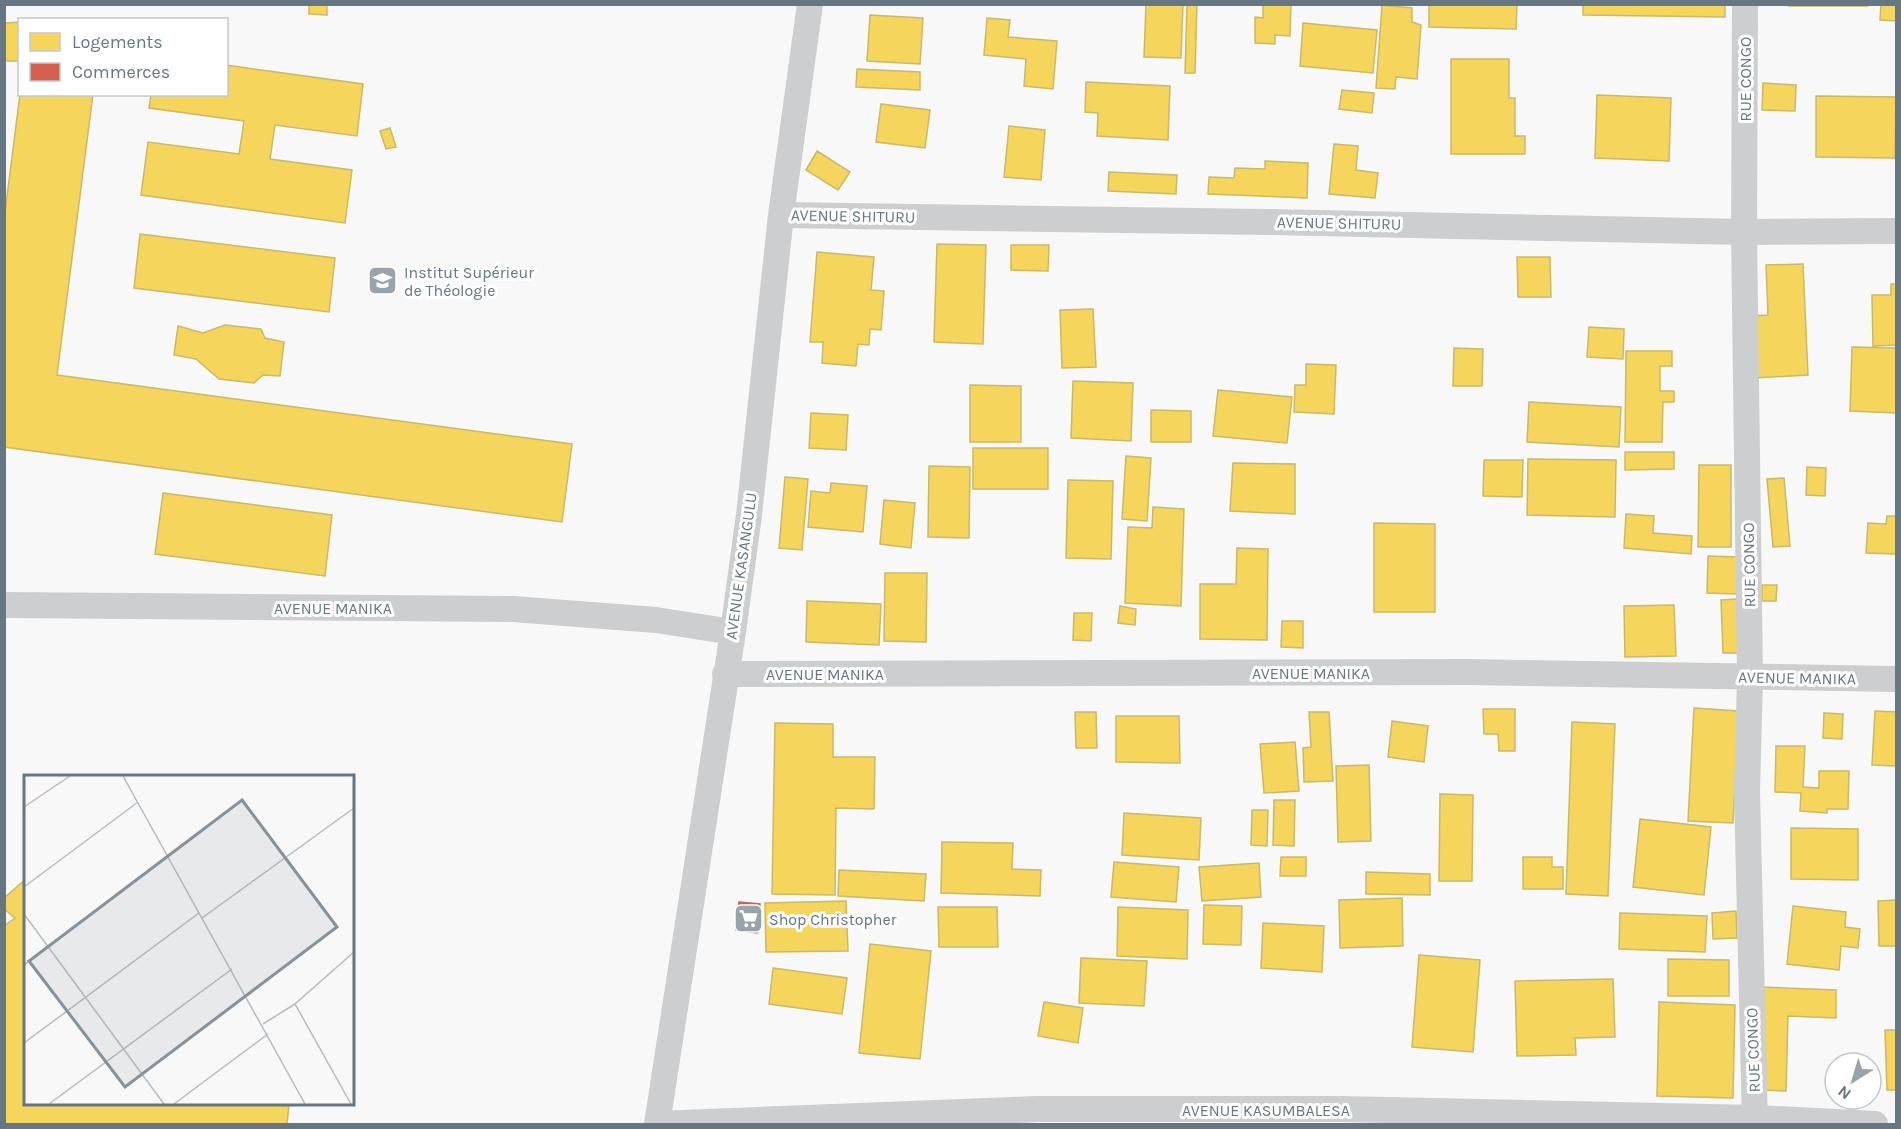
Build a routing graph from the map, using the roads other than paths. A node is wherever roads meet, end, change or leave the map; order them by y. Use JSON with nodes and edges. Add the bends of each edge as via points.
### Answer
{"nodes":[{"id":1,"x":810,"y":4,"type":"edge"},
{"id":2,"x":1745,"y":4,"type":"edge"},
{"id":3,"x":781,"y":215,"type":"junction"},
{"id":4,"x":1896,"y":231,"type":"edge"},
{"id":5,"x":1744,"y":232,"type":"junction"},
{"id":6,"x":4,"y":605,"type":"edge"},
{"id":7,"x":733,"y":632,"type":"junction"},
{"id":8,"x":725,"y":674,"type":"junction"},
{"id":9,"x":1750,"y":678,"type":"junction"},
{"id":10,"x":1896,"y":679,"type":"edge"},
{"id":11,"x":1755,"y":1121,"type":"edge"},
{"id":12,"x":657,"y":1124,"type":"edge"},
{"id":13,"x":1875,"y":1125,"type":"edge"}],
"edges":[{"from":1,"to":3,"type":"street","name":"AVENUE KASANGULU"},
{"from":2,"to":5,"type":"street","name":"RUE CONGO"},
{"from":3,"to":5,"type":"street","name":"AVENUE SHITURU"},
{"from":3,"to":7,"type":"street","name":"AVENUE KASANGULU"},
{"from":4,"to":5,"type":"street","name":"AVENUE SHITURU"},
{"from":5,"to":9,"type":"street","name":"RUE CONGO"},
{"from":6,"to":7,"type":"street","name":"AVENUE MANIKA","via":[[513,609],[656,620]]},
{"from":7,"to":8,"type":"street","name":"AVENUE KASANGULU"},
{"from":8,"to":9,"type":"street","name":"AVENUE MANIKA","via":[[1467,672]]},
{"from":8,"to":12,"type":"street","name":"AVENUE KASANGULU"},
{"from":9,"to":10,"type":"street","name":"AVENUE MANIKA"},
{"from":9,"to":11,"type":"street","name":"RUE CONGO","via":[[1747,792]]},
{"from":11,"to":12,"type":"street","name":"AVENUE KASUMBALESA","via":[[1341,1109],[1038,1109]]},
{"from":11,"to":13,"type":"street","name":"AVENUE KASUMBALESA"}]}
